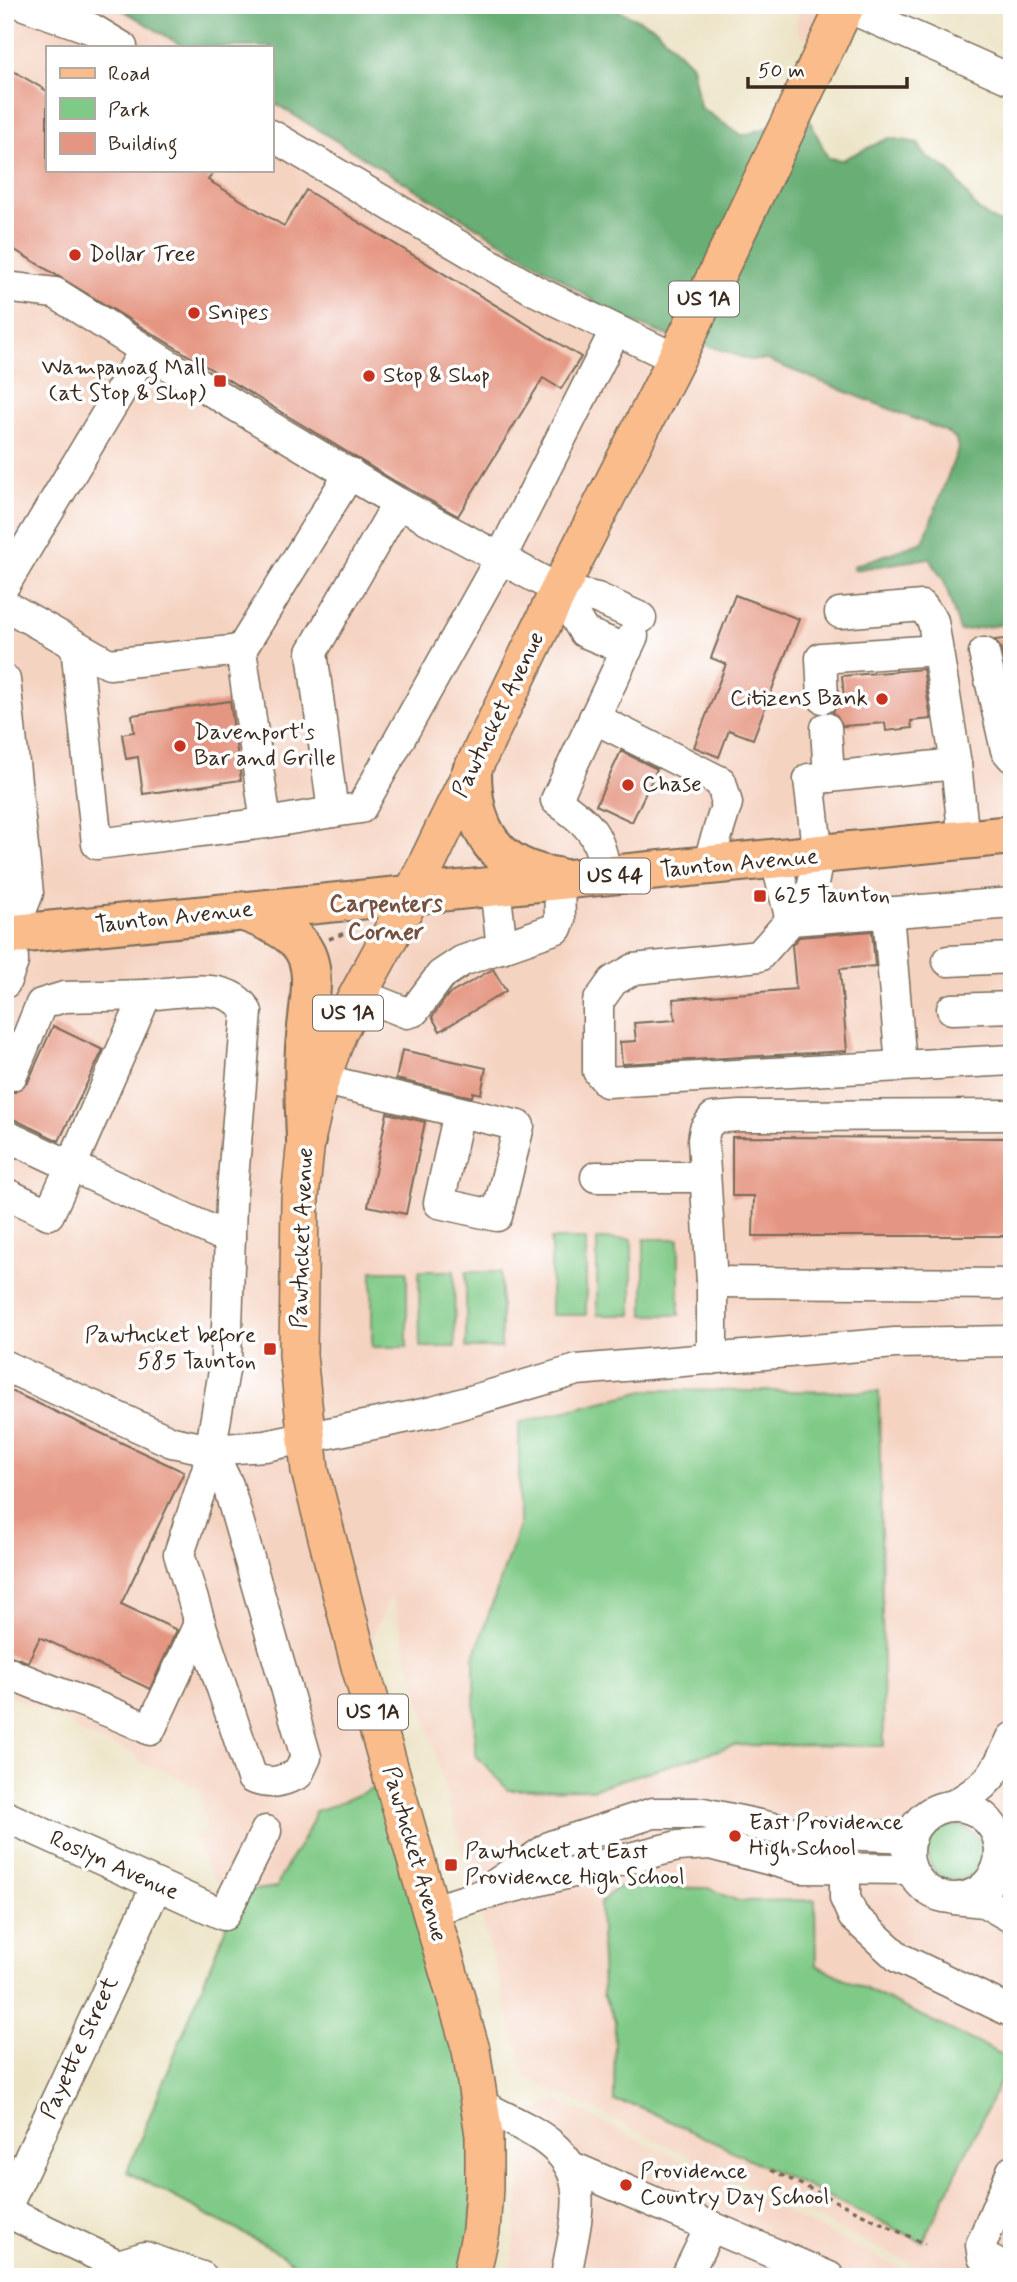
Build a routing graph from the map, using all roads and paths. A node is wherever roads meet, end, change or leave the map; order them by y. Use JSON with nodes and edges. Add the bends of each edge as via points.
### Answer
{"nodes":[{"id":1,"x":24,"y":5,"type":"edge"},
{"id":2,"x":846,"y":6,"type":"edge"},
{"id":3,"x":120,"y":46,"type":"edge"},
{"id":4,"x":1012,"y":79,"type":"edge"},
{"id":5,"x":273,"y":136,"type":"edge"},
{"id":6,"x":5,"y":287,"type":"edge"},
{"id":7,"x":615,"y":331,"type":"junction"},
{"id":8,"x":145,"y":350,"type":"junction"},
{"id":9,"x":676,"y":359,"type":"junction"},
{"id":10,"x":350,"y":473,"type":"junction"},
{"id":11,"x":398,"y":503,"type":"junction"},
{"id":12,"x":500,"y":559,"type":"junction"},
{"id":13,"x":5,"y":584,"type":"edge"},
{"id":14,"x":559,"y":590,"type":"junction"},
{"id":15,"x":5,"y":605,"type":"edge"},
{"id":16,"x":840,"y":613,"type":"dead end"},
{"id":17,"x":76,"y":646,"type":"junction"},
{"id":18,"x":241,"y":650,"type":"junction"},
{"id":19,"x":937,"y":650,"type":"junction"},
{"id":20,"x":984,"y":653,"type":"dead end"},
{"id":21,"x":5,"y":680,"type":"edge"},
{"id":22,"x":823,"y":698,"type":"dead end"},
{"id":23,"x":594,"y":719,"type":"junction"},
{"id":24,"x":825,"y":728,"type":"dead end"},
{"id":25,"x":1012,"y":757,"type":"edge"},
{"id":26,"x":956,"y":764,"type":"junction"},
{"id":27,"x":472,"y":771,"type":"junction"},
{"id":28,"x":819,"y":778,"type":"junction"},
{"id":29,"x":333,"y":812,"type":"junction"},
{"id":30,"x":266,"y":823,"type":"junction"},
{"id":31,"x":1012,"y":835,"type":"edge"},
{"id":32,"x":964,"y":840,"type":"junction"},
{"id":33,"x":818,"y":857,"type":"junction"},
{"id":34,"x":776,"y":860,"type":"junction"},
{"id":35,"x":707,"y":867,"type":"junction"},
{"id":36,"x":579,"y":879,"type":"junction"},
{"id":37,"x":495,"y":887,"type":"junction"},
{"id":38,"x":412,"y":895,"type":"junction"},
{"id":39,"x":1012,"y":903,"type":"edge"},
{"id":40,"x":242,"y":912,"type":"junction"},
{"id":41,"x":888,"y":913,"type":"junction"},
{"id":42,"x":799,"y":919,"type":"junction"},
{"id":43,"x":8,"y":931,"type":"edge"},
{"id":44,"x":502,"y":948,"type":"junction"},
{"id":45,"x":1012,"y":958,"type":"edge"},
{"id":46,"x":948,"y":961,"type":"dead end"},
{"id":47,"x":5,"y":983,"type":"edge"},
{"id":48,"x":359,"y":994,"type":"junction"},
{"id":49,"x":146,"y":996,"type":"junction"},
{"id":50,"x":1012,"y":1007,"type":"edge"},
{"id":51,"x":952,"y":1009,"type":"dead end"},
{"id":52,"x":1012,"y":1060,"type":"edge"},
{"id":53,"x":901,"y":1065,"type":"junction"},
{"id":54,"x":12,"y":1075,"type":"dead end"},
{"id":55,"x":320,"y":1079,"type":"junction"},
{"id":56,"x":459,"y":1112,"type":"dead end"},
{"id":57,"x":1012,"y":1115,"type":"edge"},
{"id":58,"x":5,"y":1135,"type":"edge"},
{"id":59,"x":306,"y":1140,"type":"junction"},
{"id":60,"x":71,"y":1166,"type":"junction"},
{"id":61,"x":596,"y":1177,"type":"dead end"},
{"id":62,"x":705,"y":1177,"type":"junction"},
{"id":63,"x":5,"y":1193,"type":"edge"},
{"id":64,"x":230,"y":1239,"type":"junction"},
{"id":65,"x":712,"y":1282,"type":"junction"},
{"id":66,"x":1012,"y":1284,"type":"edge"},
{"id":67,"x":1012,"y":1341,"type":"edge"},
{"id":68,"x":712,"y":1359,"type":"junction"},
{"id":69,"x":5,"y":1366,"type":"edge"},
{"id":70,"x":307,"y":1438,"type":"junction"},
{"id":71,"x":211,"y":1450,"type":"junction"},
{"id":72,"x":198,"y":1616,"type":"junction"},
{"id":73,"x":5,"y":1671,"type":"edge"},
{"id":74,"x":1012,"y":1738,"type":"edge"},
{"id":75,"x":995,"y":1775,"type":"junction"},
{"id":76,"x":952,"y":1806,"type":"junction"},
{"id":77,"x":5,"y":1816,"type":"edge"},
{"id":78,"x":266,"y":1831,"type":"dead end"},
{"id":79,"x":911,"y":1837,"type":"junction"},
{"id":80,"x":998,"y":1846,"type":"junction"},
{"id":81,"x":911,"y":1869,"type":"junction"},
{"id":82,"x":845,"y":1870,"type":"junction"},
{"id":83,"x":156,"y":1887,"type":"junction"},
{"id":84,"x":481,"y":1895,"type":"junction"},
{"id":85,"x":1012,"y":1898,"type":"edge"},
{"id":86,"x":950,"y":1899,"type":"junction"},
{"id":87,"x":431,"y":1911,"type":"junction"},
{"id":88,"x":1012,"y":1918,"type":"edge"},
{"id":89,"x":1012,"y":2012,"type":"edge"},
{"id":90,"x":480,"y":2104,"type":"junction"},
{"id":91,"x":572,"y":2167,"type":"junction"},
{"id":92,"x":771,"y":2171,"type":"dead end"},
{"id":93,"x":1012,"y":2171,"type":"edge"},
{"id":94,"x":5,"y":2211,"type":"edge"},
{"id":95,"x":710,"y":2227,"type":"junction"},
{"id":96,"x":925,"y":2244,"type":"dead end"},
{"id":97,"x":115,"y":2271,"type":"edge"},
{"id":98,"x":1012,"y":2271,"type":"edge"},
{"id":99,"x":202,"y":2277,"type":"edge"},
{"id":100,"x":471,"y":2277,"type":"edge"},
{"id":101,"x":566,"y":2277,"type":"edge"},
{"id":102,"x":686,"y":2277,"type":"edge"},
{"id":103,"x":829,"y":2277,"type":"edge"}],
"edges":[{"from":1,"to":3,"type":"street","via":[[92,30]]},
{"from":2,"to":4,"type":"street"},
{"from":2,"to":9,"type":"main road","name":"Pawtucket Avenue","number":"US 1A"},
{"from":5,"to":7,"type":"street","via":[[534,289]]},
{"from":6,"to":8,"type":"street","via":[[55,293]]},
{"from":7,"to":9,"type":"street"},
{"from":7,"to":12,"type":"street"},
{"from":8,"to":10,"type":"street"},
{"from":8,"to":13,"type":"street"},
{"from":9,"to":14,"type":"main road","name":"Pawtucket Avenue","number":"US 1A"},
{"from":10,"to":11,"type":"street"},
{"from":10,"to":18,"type":"street"},
{"from":11,"to":12,"type":"street"},
{"from":11,"to":29,"type":"street","via":[[312,652]]},
{"from":12,"to":14,"type":"street"},
{"from":12,"to":29,"type":"street","via":[[361,808]]},
{"from":14,"to":23,"type":"street","via":[[597,598],[634,635]]},
{"from":14,"to":27,"type":"main road","name":"Pawtucket Avenue","number":"US 1A"},
{"from":15,"to":17,"type":"street"},
{"from":16,"to":19,"type":"street","via":[[922,606],[933,621]]},
{"from":17,"to":18,"type":"street","via":[[109,664]]},
{"from":17,"to":30,"type":"street","via":[[97,844]]},
{"from":18,"to":30,"type":"street"},
{"from":19,"to":22,"type":"street","via":[[821,658]]},
{"from":19,"to":26,"type":"street"},
{"from":20,"to":25,"type":"street","via":[[1006,750]]},
{"from":21,"to":43,"type":"street","via":[[28,893]]},
{"from":23,"to":35,"type":"street","via":[[721,782],[727,803]]},
{"from":23,"to":36,"type":"street","via":[[556,800],[592,828],[600,846]]},
{"from":24,"to":28,"type":"street"},
{"from":26,"to":28,"type":"street"},
{"from":26,"to":32,"type":"street"},
{"from":27,"to":36,"type":"highway","via":[[474,808],[493,846],[505,858],[545,876]]},
{"from":27,"to":38,"type":"main road","name":"Pawtucket Avenue","number":"US 1A"},
{"from":28,"to":33,"type":"street"},
{"from":29,"to":30,"type":"street"},
{"from":31,"to":32,"type":"highway","name":"Taunton Avenue","number":"US 44"},
{"from":32,"to":33,"type":"highway","name":"Taunton Avenue","number":"US 44"},
{"from":33,"to":34,"type":"highway","name":"Taunton Avenue","number":"US 44"},
{"from":33,"to":42,"type":"street"},
{"from":34,"to":35,"type":"highway","name":"Taunton Avenue","number":"US 44"},
{"from":34,"to":42,"type":"street"},
{"from":35,"to":36,"type":"highway","name":"Taunton Avenue","number":"US 44"},
{"from":36,"to":37,"type":"highway","name":"Taunton Avenue","number":"US 44"},
{"from":36,"to":44,"type":"street","via":[[557,928]]},
{"from":37,"to":38,"type":"highway","name":"Taunton Avenue","number":"US 44"},
{"from":37,"to":44,"type":"street"},
{"from":38,"to":40,"type":"highway","name":"Taunton Avenue","number":"US 44"},
{"from":38,"to":48,"type":"main road","name":"Pawtucket Avenue","number":"US 1A"},
{"from":39,"to":41,"type":"street"},
{"from":40,"to":43,"type":"highway","name":"Taunton Avenue","number":"US 44"},
{"from":40,"to":59,"type":"highway","via":[[286,931],[311,962],[305,1050]]},
{"from":41,"to":42,"type":"street"},
{"from":41,"to":53,"type":"street"},
{"from":42,"to":53,"type":"street","via":[[759,956],[634,969],[613,981],[598,1002],[598,1071],[607,1082],[634,1082]]},
{"from":43,"to":47,"type":"street","via":[[13,962]]},
{"from":44,"to":48,"type":"street","via":[[463,961],[441,975],[414,1011],[407,1013]]},
{"from":45,"to":46,"type":"street"},
{"from":48,"to":55,"type":"main road","name":"Pawtucket Avenue","number":"US 1A"},
{"from":49,"to":54,"type":"street","via":[[64,997],[41,1004]]},
{"from":49,"to":60,"type":"street"},
{"from":49,"to":64,"type":"street","via":[[222,992],[238,999],[247,1013]]},
{"from":50,"to":51,"type":"street"},
{"from":52,"to":53,"type":"street"},
{"from":55,"to":56,"type":"street"},
{"from":55,"to":59,"type":"main road","name":"Pawtucket Avenue","number":"US 1A"},
{"from":57,"to":62,"type":"street","via":[[713,1118],[703,1140]]},
{"from":58,"to":60,"type":"street"},
{"from":59,"to":70,"type":"main road","name":"Pawtucket Avenue","number":"US 1A","via":[[300,1198],[299,1355]]},
{"from":60,"to":63,"type":"street","via":[[49,1214]]},
{"from":60,"to":64,"type":"street"},
{"from":61,"to":62,"type":"street"},
{"from":62,"to":65,"type":"street"},
{"from":64,"to":71,"type":"street","via":[[226,1359]]},
{"from":65,"to":66,"type":"street"},
{"from":65,"to":68,"type":"street"},
{"from":67,"to":68,"type":"street","via":[[895,1343]]},
{"from":68,"to":70,"type":"street","via":[[577,1370],[433,1412]]},
{"from":69,"to":71,"type":"street","via":[[172,1442]]},
{"from":70,"to":71,"type":"street"},
{"from":70,"to":87,"type":"main road","name":"Pawtucket Avenue","number":"US 1A","via":[[310,1471],[360,1666]]},
{"from":71,"to":72,"type":"street","via":[[180,1554]]},
{"from":71,"to":72,"type":"street","via":[[228,1485],[306,1758],[299,1774],[281,1782],[252,1778]]},
{"from":72,"to":73,"type":"street","via":[[194,1640],[150,1730],[120,1714],[67,1698]]},
{"from":74,"to":75,"type":"street"},
{"from":75,"to":76,"type":"street"},
{"from":75,"to":80,"type":"street"},
{"from":76,"to":79,"type":"street","via":[[923,1817]]},
{"from":76,"to":80,"type":"street","via":[[981,1814]]},
{"from":77,"to":83,"type":"street","name":"Roslyn Avenue"},
{"from":78,"to":83,"type":"street","name":"Roslyn Avenue","via":[[224,1915]]},
{"from":79,"to":81,"type":"street"},
{"from":79,"to":84,"type":"street","via":[[792,1832],[703,1813],[653,1813],[551,1846]]},
{"from":80,"to":85,"type":"street"},
{"from":80,"to":86,"type":"street","via":[[991,1881],[979,1891]]},
{"from":81,"to":82,"type":"street"},
{"from":81,"to":86,"type":"street","via":[[922,1887]]},
{"from":82,"to":84,"type":"street","via":[[801,1868],[710,1844],[678,1846]]},
{"from":82,"to":89,"type":"street","via":[[845,1898],[853,1916],[899,1958]]},
{"from":83,"to":94,"type":"street","name":"Payette Street"},
{"from":84,"to":87,"type":"street"},
{"from":86,"to":88,"type":"street","via":[[984,1902]]},
{"from":87,"to":90,"type":"main road","name":"Pawtucket Avenue","number":"US 1A","via":[[471,2050]]},
{"from":90,"to":91,"type":"street","via":[[554,2145]]},
{"from":90,"to":100,"type":"main road","name":"Pawtucket Avenue","number":"US 1A","via":[[484,2189]]},
{"from":91,"to":95,"type":"street"},
{"from":91,"to":101,"type":"street","via":[[578,2191]]},
{"from":92,"to":96,"type":"path"},
{"from":93,"to":98,"type":"street","via":[[981,2245],[984,2257]]},
{"from":94,"to":97,"type":"street"},
{"from":95,"to":102,"type":"street"},
{"from":95,"to":103,"type":"street"},
{"from":97,"to":99,"type":"street","via":[[145,2257]]}]}
